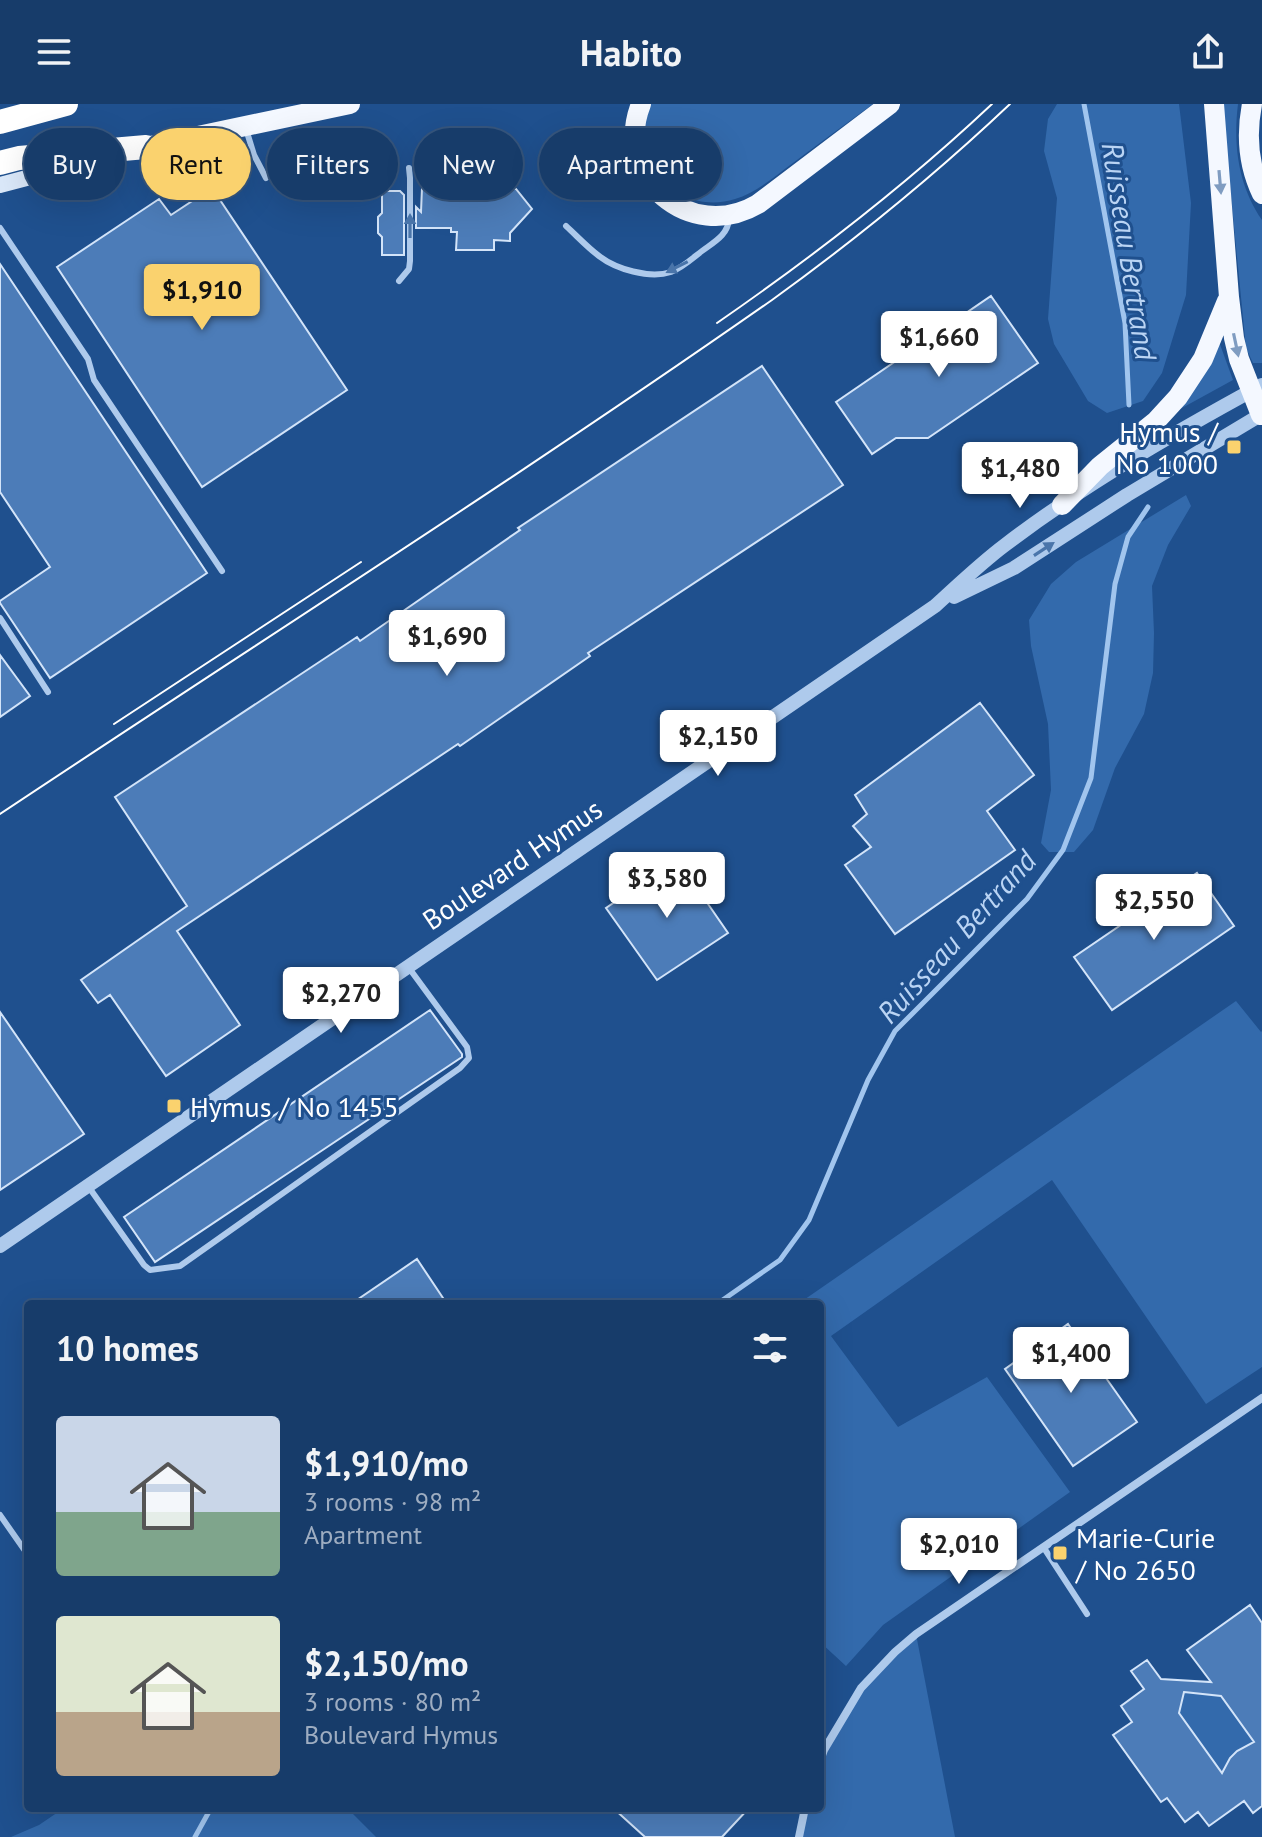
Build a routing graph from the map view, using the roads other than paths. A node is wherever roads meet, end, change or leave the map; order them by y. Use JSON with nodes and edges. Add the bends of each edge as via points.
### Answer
{"nodes":[{"id":1,"x":66,"y":104,"type":"edge"},
{"id":2,"x":350,"y":104,"type":"edge"},
{"id":3,"x":641,"y":104,"type":"edge"},
{"id":4,"x":890,"y":104,"type":"edge"},
{"id":5,"x":1214,"y":104,"type":"edge"},
{"id":6,"x":1252,"y":104,"type":"edge"},
{"id":7,"x":0,"y":122,"type":"edge"},
{"id":8,"x":245,"y":125,"type":"junction"},
{"id":9,"x":232,"y":128,"type":"edge"},
{"id":10,"x":141,"y":147,"type":"edge"},
{"id":11,"x":141,"y":148,"type":"edge"},
{"id":12,"x":0,"y":163,"type":"edge"},
{"id":13,"x":409,"y":168,"type":"dead end"},
{"id":14,"x":266,"y":178,"type":"dead end"},
{"id":15,"x":0,"y":185,"type":"edge"},
{"id":16,"x":1262,"y":194,"type":"edge"},
{"id":17,"x":729,"y":215,"type":"junction"},
{"id":18,"x":566,"y":226,"type":"dead end"},
{"id":19,"x":0,"y":228,"type":"edge"},
{"id":20,"x":399,"y":281,"type":"dead end"},
{"id":21,"x":1229,"y":297,"type":"junction"},
{"id":22,"x":1257,"y":388,"type":"edge"},
{"id":23,"x":1262,"y":415,"type":"edge"},
{"id":24,"x":1062,"y":505,"type":"junction"},
{"id":25,"x":222,"y":571,"type":"dead end"},
{"id":26,"x":935,"y":606,"type":"junction"},
{"id":27,"x":0,"y":618,"type":"edge"},
{"id":28,"x":48,"y":692,"type":"dead end"},
{"id":29,"x":408,"y":967,"type":"junction"},
{"id":30,"x":88,"y":1186,"type":"junction"},
{"id":31,"x":0,"y":1246,"type":"edge"},
{"id":32,"x":1262,"y":1398,"type":"edge"},
{"id":33,"x":0,"y":1515,"type":"edge"},
{"id":34,"x":1044,"y":1548,"type":"junction"},
{"id":35,"x":24,"y":1549,"type":"edge"},
{"id":36,"x":1087,"y":1614,"type":"dead end"},
{"id":37,"x":824,"y":1750,"type":"edge"},
{"id":38,"x":804,"y":1812,"type":"edge"},
{"id":39,"x":799,"y":1837,"type":"edge"}],
"edges":[{"from":1,"to":7,"type":"highway"},
{"from":2,"to":8,"type":"main road"},
{"from":3,"to":17,"type":"main road","via":[[635,140],[651,183],[668,202],[686,211]]},
{"from":4,"to":17,"type":"main road","via":[[766,198]]},
{"from":5,"to":21,"type":"main road","one_way":true},
{"from":6,"to":16,"type":"main road","via":[[1249,151]]},
{"from":8,"to":9,"type":"main road"},
{"from":8,"to":14,"type":"lane"},
{"from":10,"to":12,"type":"highway"},
{"from":11,"to":15,"type":"main road"},
{"from":20,"to":13,"type":"lane","one_way":true,"via":[[410,261]]},
{"from":17,"to":18,"type":"lane","one_way":true,"via":[[719,239],[671,272],[655,274],[609,262]]},
{"from":19,"to":25,"type":"lane"},
{"from":21,"to":22,"type":"main road","one_way":true,"via":[[1236,350]]},
{"from":21,"to":24,"type":"main road","via":[[1203,359],[1178,397]]},
{"from":22,"to":23,"type":"main road"},
{"from":22,"to":24,"type":"street","name":"Boulevard Hymus"},
{"from":26,"to":23,"type":"street","name":"Boulevard Hymus","one_way":true,"via":[[1014,568]]},
{"from":24,"to":26,"type":"street","name":"Boulevard Hymus","via":[[1001,548]]},
{"from":26,"to":29,"type":"street","name":"Boulevard Hymus"},
{"from":27,"to":28,"type":"lane"},
{"from":29,"to":30,"type":"street","name":"Boulevard Hymus"},
{"from":29,"to":30,"type":"lane","via":[[467,1047],[469,1058],[180,1266],[150,1270],[144,1265]]},
{"from":30,"to":31,"type":"street","name":"Boulevard Hymus"},
{"from":32,"to":34,"type":"street"},
{"from":33,"to":35,"type":"lane"},
{"from":34,"to":36,"type":"lane"},
{"from":34,"to":37,"type":"street","via":[[895,1652],[861,1688]]},
{"from":38,"to":39,"type":"street"}]}
